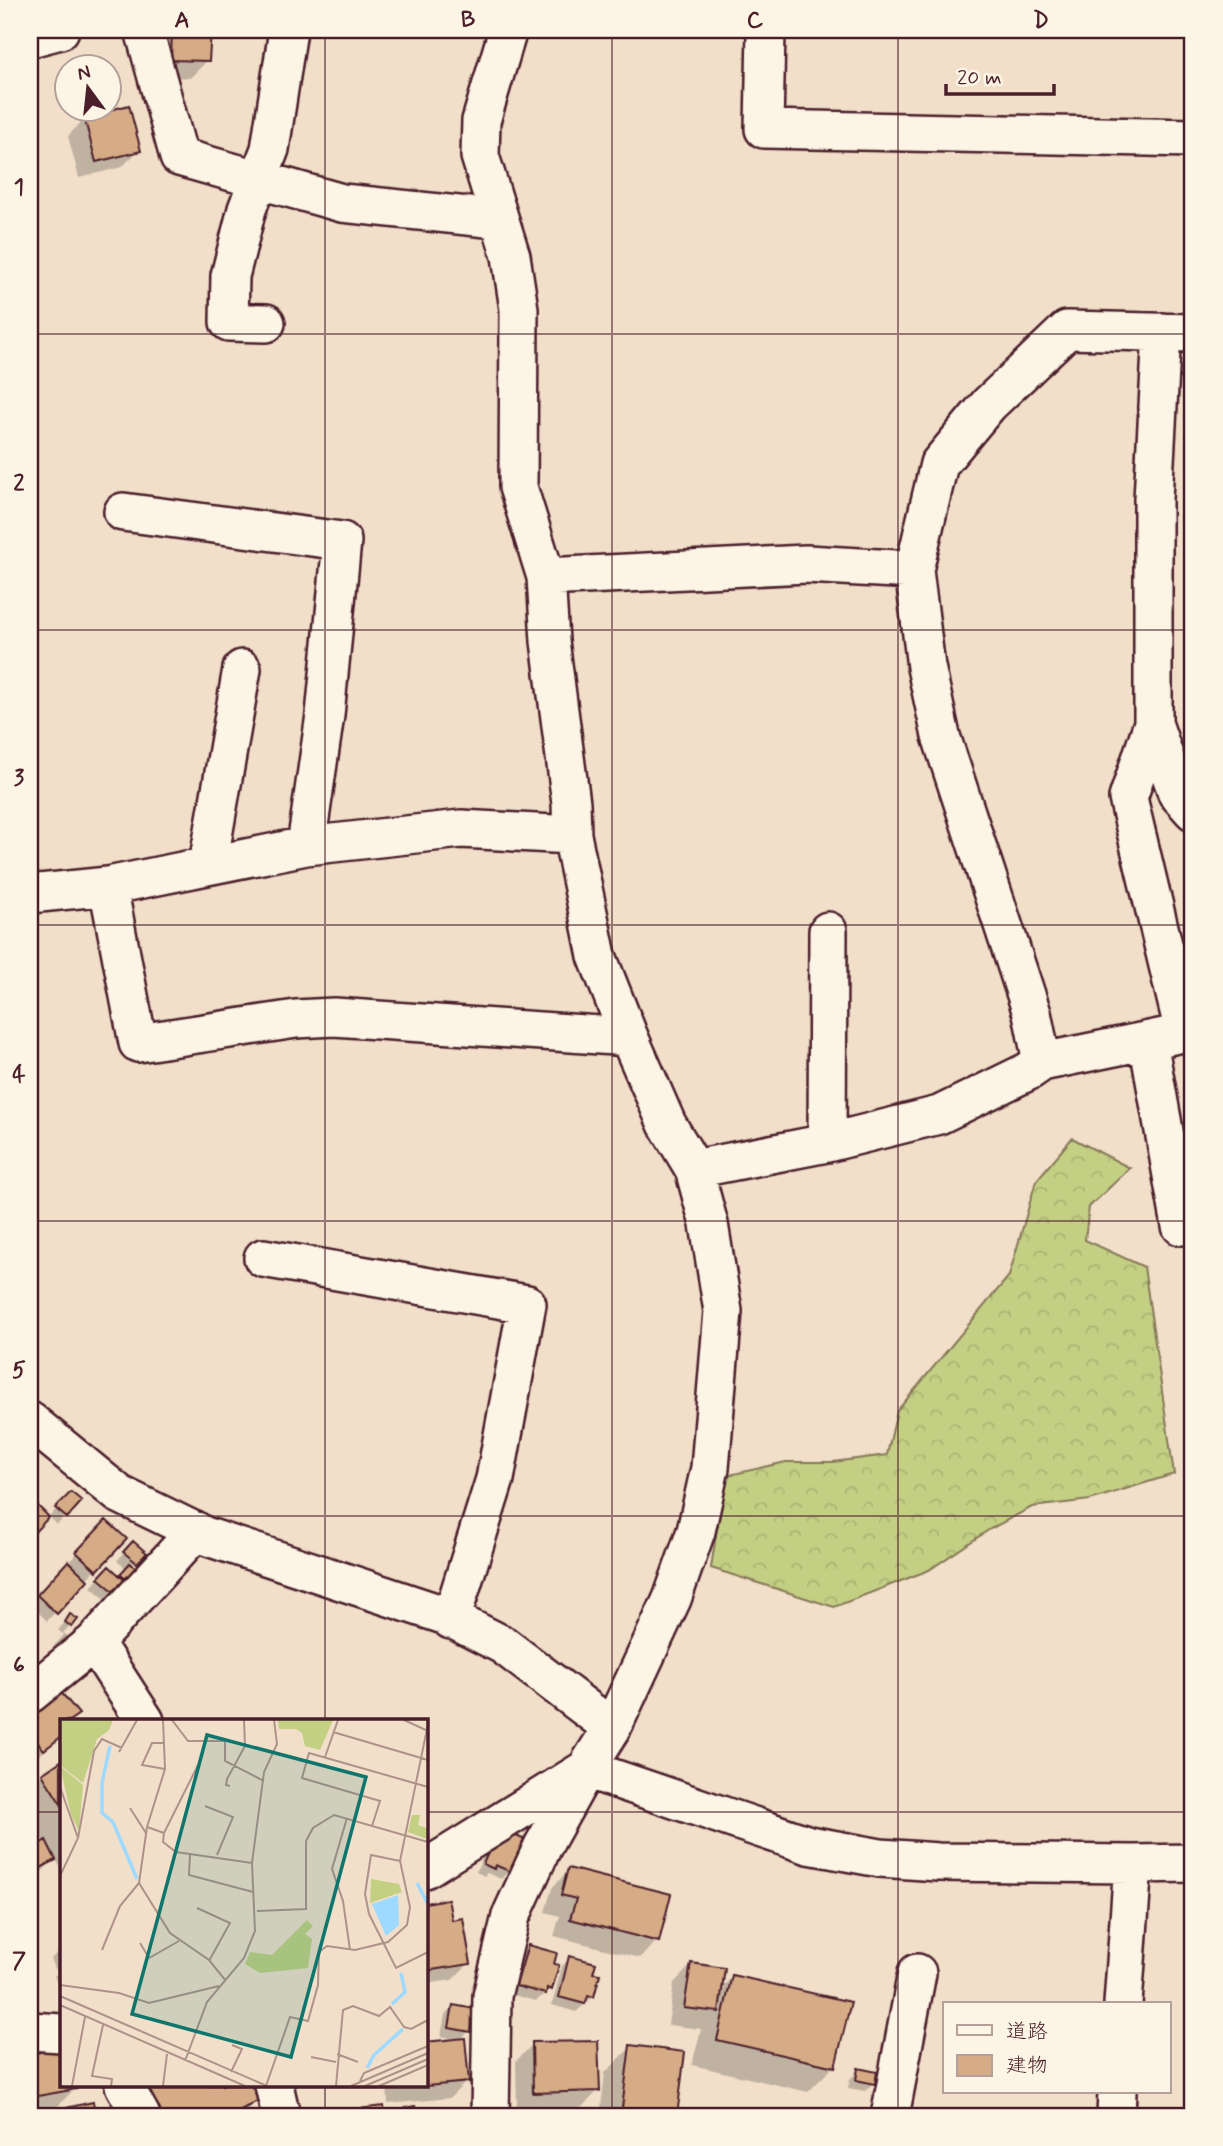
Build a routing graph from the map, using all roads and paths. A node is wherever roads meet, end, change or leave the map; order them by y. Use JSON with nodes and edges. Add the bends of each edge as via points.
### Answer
{"nodes":[{"id":1,"x":60,"y":30,"type":"edge"},
{"id":2,"x":144,"y":30,"type":"edge"},
{"id":3,"x":288,"y":30,"type":"edge"},
{"id":4,"x":508,"y":30,"type":"edge"},
{"id":5,"x":766,"y":30,"type":"edge"},
{"id":6,"x":30,"y":38,"type":"edge"},
{"id":7,"x":1193,"y":138,"type":"edge"},
{"id":8,"x":259,"y":179,"type":"junction"},
{"id":9,"x":498,"y":219,"type":"junction"},
{"id":10,"x":266,"y":323,"type":"dead end"},
{"id":11,"x":1178,"y":332,"type":"edge"},
{"id":12,"x":123,"y":512,"type":"dead end"},
{"id":13,"x":914,"y":570,"type":"junction"},
{"id":14,"x":546,"y":577,"type":"junction"},
{"id":15,"x":242,"y":669,"type":"dead end"},
{"id":16,"x":1153,"y":723,"type":"junction"},
{"id":17,"x":1193,"y":811,"type":"edge"},
{"id":18,"x":572,"y":835,"type":"junction"},
{"id":19,"x":306,"y":846,"type":"junction"},
{"id":20,"x":208,"y":864,"type":"junction"},
{"id":21,"x":108,"y":886,"type":"junction"},
{"id":22,"x":30,"y":894,"type":"edge"},
{"id":23,"x":828,"y":931,"type":"dead end"},
{"id":24,"x":1189,"y":1032,"type":"edge"},
{"id":25,"x":629,"y":1037,"type":"junction"},
{"id":26,"x":1148,"y":1041,"type":"junction"},
{"id":27,"x":1042,"y":1062,"type":"junction"},
{"id":28,"x":827,"y":1143,"type":"junction"},
{"id":29,"x":694,"y":1169,"type":"junction"},
{"id":30,"x":1181,"y":1226,"type":"dead end"},
{"id":31,"x":263,"y":1258,"type":"dead end"},
{"id":32,"x":30,"y":1421,"type":"edge"},
{"id":33,"x":196,"y":1531,"type":"junction"},
{"id":34,"x":451,"y":1620,"type":"junction"},
{"id":35,"x":94,"y":1642,"type":"junction"},
{"id":36,"x":30,"y":1694,"type":"edge"},
{"id":37,"x":144,"y":1719,"type":"edge"},
{"id":38,"x":612,"y":1728,"type":"junction"},
{"id":39,"x":586,"y":1769,"type":"junction"},
{"id":40,"x":1193,"y":1863,"type":"edge"},
{"id":41,"x":1133,"y":1864,"type":"junction"},
{"id":42,"x":427,"y":1868,"type":"edge"},
{"id":43,"x":917,"y":1973,"type":"dead end"},
{"id":44,"x":1123,"y":2002,"type":"edge"},
{"id":45,"x":30,"y":2031,"type":"edge"},
{"id":46,"x":60,"y":2033,"type":"edge"},
{"id":47,"x":125,"y":2086,"type":"edge"},
{"id":48,"x":274,"y":2086,"type":"edge"},
{"id":49,"x":1117,"y":2094,"type":"edge"},
{"id":50,"x":141,"y":2116,"type":"edge"},
{"id":51,"x":281,"y":2116,"type":"edge"},
{"id":52,"x":490,"y":2116,"type":"edge"},
{"id":53,"x":890,"y":2116,"type":"edge"},
{"id":54,"x":1116,"y":2116,"type":"edge"}],
"edges":[{"from":1,"to":6,"type":"street"},
{"from":2,"to":8,"type":"street","via":[[179,157]]},
{"from":3,"to":8,"type":"street","via":[[270,149]]},
{"from":4,"to":9,"type":"street","via":[[481,121],[480,156]]},
{"from":5,"to":7,"type":"street","via":[[764,129]]},
{"from":8,"to":9,"type":"street","via":[[342,203]]},
{"from":8,"to":10,"type":"street","via":[[230,276],[229,322]]},
{"from":9,"to":14,"type":"street","via":[[519,309],[518,487]]},
{"from":11,"to":13,"type":"street","via":[[1068,330],[999,395],[939,464]]},
{"from":11,"to":16,"type":"street","via":[[1153,499]]},
{"from":12,"to":19,"type":"street","via":[[342,541],[325,715]]},
{"from":13,"to":14,"type":"street","via":[[806,564]]},
{"from":13,"to":27,"type":"street","via":[[926,667],[941,736],[1032,1013]]},
{"from":14,"to":18,"type":"street"},
{"from":15,"to":20,"type":"street"},
{"from":16,"to":17,"type":"street","via":[[1177,793]]},
{"from":16,"to":24,"type":"street","via":[[1128,798]]},
{"from":18,"to":19,"type":"street","via":[[461,829]]},
{"from":18,"to":25,"type":"street","via":[[597,956]]},
{"from":19,"to":20,"type":"street"},
{"from":20,"to":21,"type":"street"},
{"from":21,"to":22,"type":"street"},
{"from":21,"to":25,"type":"street","via":[[138,1043],[334,1017]]},
{"from":23,"to":28,"type":"street"},
{"from":24,"to":26,"type":"street"},
{"from":25,"to":29,"type":"street","via":[[667,1124]]},
{"from":26,"to":27,"type":"street"},
{"from":26,"to":30,"type":"street"},
{"from":27,"to":28,"type":"street","via":[[939,1115]]},
{"from":28,"to":29,"type":"street"},
{"from":29,"to":38,"type":"street","via":[[709,1224],[723,1311],[710,1468],[696,1531],[672,1599]]},
{"from":31,"to":34,"type":"street","via":[[527,1304],[495,1479]]},
{"from":32,"to":33,"type":"street","via":[[119,1494]]},
{"from":33,"to":34,"type":"street"},
{"from":33,"to":35,"type":"street"},
{"from":34,"to":38,"type":"street","via":[[503,1644]]},
{"from":35,"to":36,"type":"street"},
{"from":35,"to":37,"type":"street"},
{"from":38,"to":39,"type":"street"},
{"from":39,"to":41,"type":"street","via":[[809,1844],[880,1858]]},
{"from":39,"to":42,"type":"street"},
{"from":39,"to":52,"type":"street","via":[[511,1916],[492,1996]]},
{"from":40,"to":41,"type":"street"},
{"from":41,"to":44,"type":"street"},
{"from":43,"to":53,"type":"street"},
{"from":45,"to":46,"type":"street"},
{"from":47,"to":50,"type":"street"},
{"from":48,"to":51,"type":"street"},
{"from":49,"to":54,"type":"street"}]}
